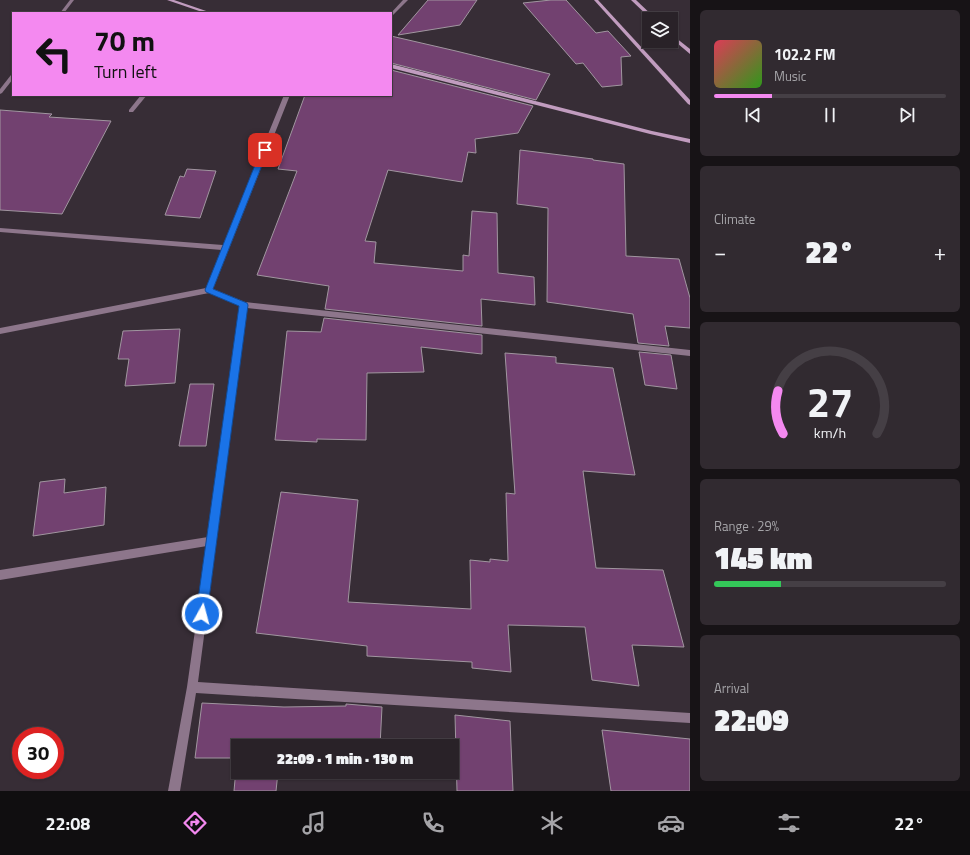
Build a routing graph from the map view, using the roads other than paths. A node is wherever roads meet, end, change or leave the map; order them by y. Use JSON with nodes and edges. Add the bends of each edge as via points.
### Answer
{"nodes":[{"id":1,"x":72,"y":0,"type":"edge"},
{"id":2,"x":169,"y":0,"type":"edge"},
{"id":3,"x":406,"y":0,"type":"edge"},
{"id":4,"x":596,"y":0,"type":"edge"},
{"id":5,"x":633,"y":0,"type":"edge"},
{"id":6,"x":63,"y":12,"type":"edge"},
{"id":7,"x":206,"y":12,"type":"edge"},
{"id":8,"x":646,"y":12,"type":"edge"},
{"id":9,"x":392,"y":15,"type":"edge"},
{"id":10,"x":678,"y":41,"type":"edge"},
{"id":11,"x":690,"y":52,"type":"edge"},
{"id":12,"x":392,"y":66,"type":"edge"},
{"id":13,"x":12,"y":77,"type":"edge"},
{"id":14,"x":0,"y":92,"type":"edge"},
{"id":15,"x":143,"y":96,"type":"edge"},
{"id":16,"x":287,"y":96,"type":"edge"},
{"id":17,"x":690,"y":103,"type":"edge"},
{"id":18,"x":131,"y":111,"type":"dead end"},
{"id":19,"x":690,"y":141,"type":"edge"},
{"id":20,"x":0,"y":230,"type":"edge"},
{"id":21,"x":226,"y":248,"type":"junction"},
{"id":22,"x":209,"y":290,"type":"junction"},
{"id":23,"x":244,"y":305,"type":"junction"},
{"id":24,"x":0,"y":331,"type":"edge"},
{"id":25,"x":690,"y":353,"type":"edge"},
{"id":26,"x":211,"y":542,"type":"junction"},
{"id":27,"x":0,"y":575,"type":"edge"},
{"id":28,"x":192,"y":687,"type":"junction"},
{"id":29,"x":690,"y":718,"type":"edge"},
{"id":30,"x":174,"y":791,"type":"edge"}],
"edges":[{"from":1,"to":6,"type":"street"},
{"from":2,"to":7,"type":"street"},
{"from":3,"to":9,"type":"street"},
{"from":4,"to":17,"type":"street"},
{"from":5,"to":8,"type":"street"},
{"from":10,"to":11,"type":"street"},
{"from":12,"to":19,"type":"street"},
{"from":13,"to":14,"type":"street"},
{"from":15,"to":18,"type":"street"},
{"from":16,"to":21,"type":"street"},
{"from":20,"to":21,"type":"street"},
{"from":21,"to":22,"type":"street"},
{"from":22,"to":23,"type":"street"},
{"from":22,"to":24,"type":"street"},
{"from":23,"to":25,"type":"street"},
{"from":23,"to":26,"type":"street"},
{"from":26,"to":27,"type":"street"},
{"from":26,"to":28,"type":"street"},
{"from":28,"to":29,"type":"street"},
{"from":28,"to":30,"type":"street"}]}
